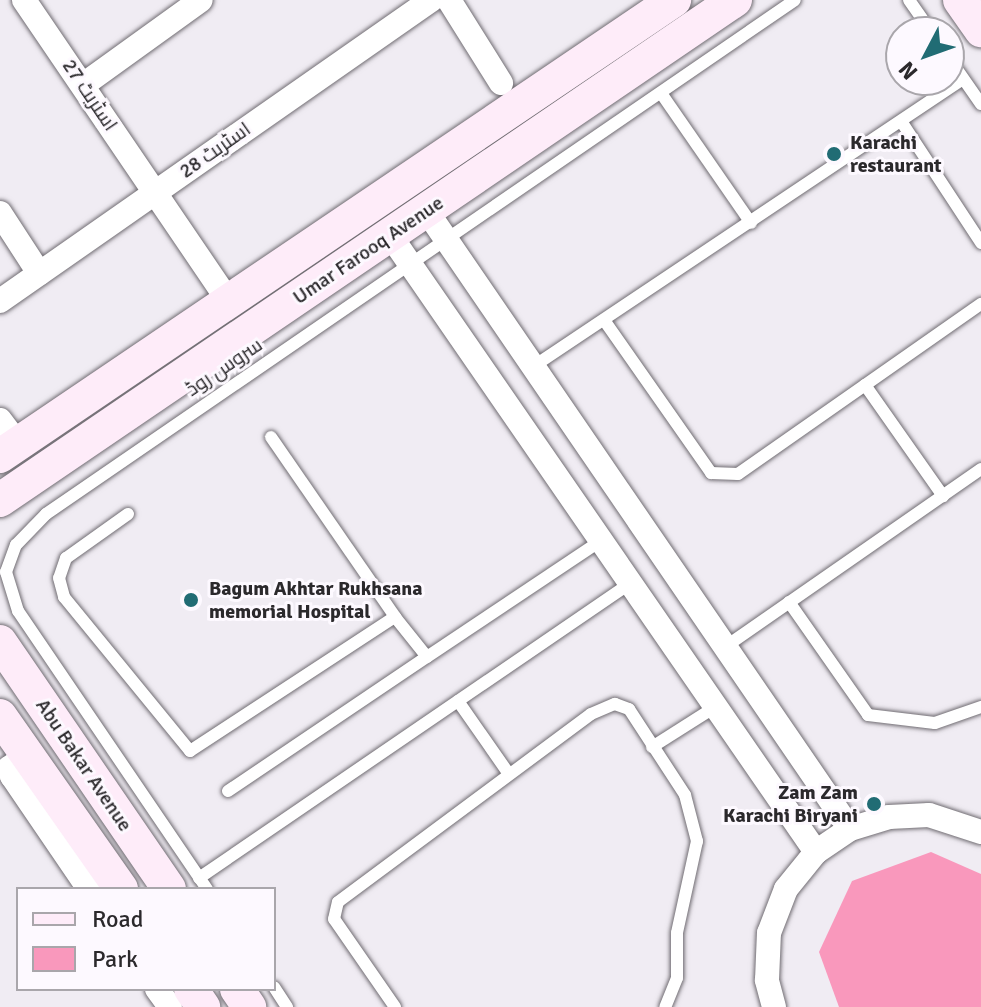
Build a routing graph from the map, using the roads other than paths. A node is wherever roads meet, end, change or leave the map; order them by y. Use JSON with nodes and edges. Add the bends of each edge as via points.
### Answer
{"nodes":[{"id":1,"x":24,"y":0,"type":"edge"},
{"id":2,"x":431,"y":0,"type":"edge"},
{"id":3,"x":449,"y":0,"type":"edge"},
{"id":4,"x":674,"y":0,"type":"edge"},
{"id":5,"x":735,"y":0,"type":"edge"},
{"id":6,"x":795,"y":0,"type":"edge"},
{"id":7,"x":960,"y":0,"type":"edge"},
{"id":8,"x":191,"y":3,"type":"edge"},
{"id":9,"x":981,"y":30,"type":"edge"},
{"id":10,"x":965,"y":82,"type":"edge"},
{"id":11,"x":501,"y":83,"type":"dead end"},
{"id":12,"x":83,"y":85,"type":"junction"},
{"id":13,"x":661,"y":93,"type":"junction"},
{"id":14,"x":938,"y":96,"type":"edge"},
{"id":15,"x":981,"y":104,"type":"edge"},
{"id":16,"x":901,"y":121,"type":"junction"},
{"id":17,"x":156,"y":191,"type":"junction"},
{"id":18,"x":426,"y":210,"type":"junction"},
{"id":19,"x":0,"y":213,"type":"edge"},
{"id":20,"x":751,"y":223,"type":"junction"},
{"id":21,"x":390,"y":235,"type":"junction"},
{"id":22,"x":446,"y":239,"type":"junction"},
{"id":23,"x":981,"y":243,"type":"edge"},
{"id":24,"x":408,"y":265,"type":"junction"},
{"id":25,"x":39,"y":273,"type":"junction"},
{"id":26,"x":0,"y":301,"type":"edge"},
{"id":27,"x":229,"y":302,"type":"junction"},
{"id":28,"x":981,"y":304,"type":"edge"},
{"id":29,"x":604,"y":320,"type":"junction"},
{"id":30,"x":534,"y":366,"type":"junction"},
{"id":31,"x":865,"y":385,"type":"junction"},
{"id":32,"x":271,"y":437,"type":"dead end"},
{"id":33,"x":6,"y":440,"type":"edge"},
{"id":34,"x":981,"y":469,"type":"edge"},
{"id":35,"x":943,"y":496,"type":"junction"},
{"id":36,"x":0,"y":500,"type":"edge"},
{"id":37,"x":128,"y":514,"type":"dead end"},
{"id":38,"x":600,"y":541,"type":"junction"},
{"id":39,"x":629,"y":584,"type":"junction"},
{"id":40,"x":789,"y":602,"type":"junction"},
{"id":41,"x":395,"y":617,"type":"junction"},
{"id":42,"x":0,"y":642,"type":"edge"},
{"id":43,"x":725,"y":647,"type":"junction"},
{"id":44,"x":427,"y":657,"type":"junction"},
{"id":45,"x":458,"y":701,"type":"junction"},
{"id":46,"x":715,"y":707,"type":"junction"},
{"id":47,"x":981,"y":707,"type":"edge"},
{"id":48,"x":0,"y":716,"type":"edge"},
{"id":49,"x":652,"y":747,"type":"junction"},
{"id":50,"x":27,"y":755,"type":"junction"},
{"id":51,"x":509,"y":774,"type":"junction"},
{"id":52,"x":228,"y":791,"type":"dead end"},
{"id":53,"x":850,"y":829,"type":"junction"},
{"id":54,"x":981,"y":832,"type":"edge"},
{"id":55,"x":816,"y":852,"type":"junction"},
{"id":56,"x":192,"y":885,"type":"edge"},
{"id":57,"x":88,"y":887,"type":"edge"},
{"id":58,"x":120,"y":887,"type":"edge"},
{"id":59,"x":276,"y":990,"type":"edge"},
{"id":60,"x":162,"y":991,"type":"edge"},
{"id":61,"x":187,"y":1001,"type":"edge"},
{"id":62,"x":287,"y":1007,"type":"edge"},
{"id":63,"x":395,"y":1007,"type":"edge"},
{"id":64,"x":665,"y":1007,"type":"edge"},
{"id":65,"x":774,"y":1007,"type":"edge"}],
"edges":[{"from":1,"to":12,"type":"street","name":"اسٹریٹ 27"},
{"from":2,"to":17,"type":"street","name":"اسٹریٹ 28"},
{"from":3,"to":11,"type":"street"},
{"from":4,"to":27,"type":"main road","name":"Umar Farooq Avenue"},
{"from":5,"to":18,"type":"main road","name":"Umar Farooq Avenue"},
{"from":6,"to":13,"type":"lane","name":"سروس روڈ"},
{"from":7,"to":9,"type":"main road"},
{"from":8,"to":12,"type":"street"},
{"from":10,"to":15,"type":"lane"},
{"from":12,"to":17,"type":"street","name":"اسٹریٹ 27"},
{"from":13,"to":20,"type":"lane"},
{"from":13,"to":22,"type":"lane","name":"سروس روڈ"},
{"from":14,"to":16,"type":"lane"},
{"from":16,"to":20,"type":"lane"},
{"from":16,"to":23,"type":"lane"},
{"from":17,"to":25,"type":"street","name":"اسٹریٹ 28"},
{"from":17,"to":27,"type":"street","name":"اسٹریٹ 27"},
{"from":18,"to":21,"type":"main road","name":"Umar Farooq Avenue"},
{"from":18,"to":22,"type":"street"},
{"from":19,"to":25,"type":"street"},
{"from":20,"to":29,"type":"lane"},
{"from":21,"to":24,"type":"street"},
{"from":21,"to":36,"type":"main road","name":"Umar Farooq Avenue"},
{"from":22,"to":24,"type":"lane","name":"سروس روڈ"},
{"from":22,"to":30,"type":"street"},
{"from":24,"to":38,"type":"street"},
{"from":24,"to":56,"type":"lane","name":"سروس روڈ","via":[[46,514],[16,545],[6,572],[18,611]]},
{"from":25,"to":26,"type":"street","name":"اسٹریٹ 28"},
{"from":27,"to":33,"type":"main road","name":"Umar Farooq Avenue"},
{"from":28,"to":31,"type":"lane"},
{"from":29,"to":30,"type":"lane"},
{"from":29,"to":31,"type":"lane","via":[[711,473],[738,474]]},
{"from":30,"to":43,"type":"street"},
{"from":31,"to":35,"type":"lane"},
{"from":32,"to":41,"type":"lane"},
{"from":34,"to":35,"type":"lane"},
{"from":35,"to":40,"type":"lane"},
{"from":37,"to":41,"type":"lane","via":[[66,558],[59,578],[64,597],[190,751]]},
{"from":38,"to":39,"type":"street"},
{"from":38,"to":44,"type":"lane"},
{"from":39,"to":45,"type":"lane"},
{"from":39,"to":46,"type":"street"},
{"from":40,"to":43,"type":"lane"},
{"from":40,"to":47,"type":"lane","via":[[868,715],[935,723]]},
{"from":41,"to":44,"type":"lane"},
{"from":42,"to":56,"type":"main road","name":"Abu Bakar Avenue"},
{"from":43,"to":53,"type":"street"},
{"from":44,"to":52,"type":"lane"},
{"from":45,"to":51,"type":"lane"},
{"from":45,"to":56,"type":"lane"},
{"from":46,"to":49,"type":"lane"},
{"from":46,"to":55,"type":"street"},
{"from":48,"to":50,"type":"main road","name":"Abu Bakar Avenue"},
{"from":49,"to":51,"type":"lane","via":[[629,709],[615,704],[591,714]]},
{"from":49,"to":64,"type":"lane","via":[[685,795],[697,841],[677,933],[677,978]]},
{"from":50,"to":57,"type":"street","via":[[9,768],[12,776]]},
{"from":50,"to":58,"type":"main road","name":"Abu Bakar Avenue"},
{"from":51,"to":63,"type":"lane","via":[[338,902],[334,919]]},
{"from":53,"to":54,"type":"street","via":[[889,817],[929,815]]},
{"from":53,"to":55,"type":"street"},
{"from":55,"to":65,"type":"street","via":[[786,889],[769,933],[767,980]]},
{"from":59,"to":62,"type":"lane"},
{"from":60,"to":61,"type":"street"}]}
